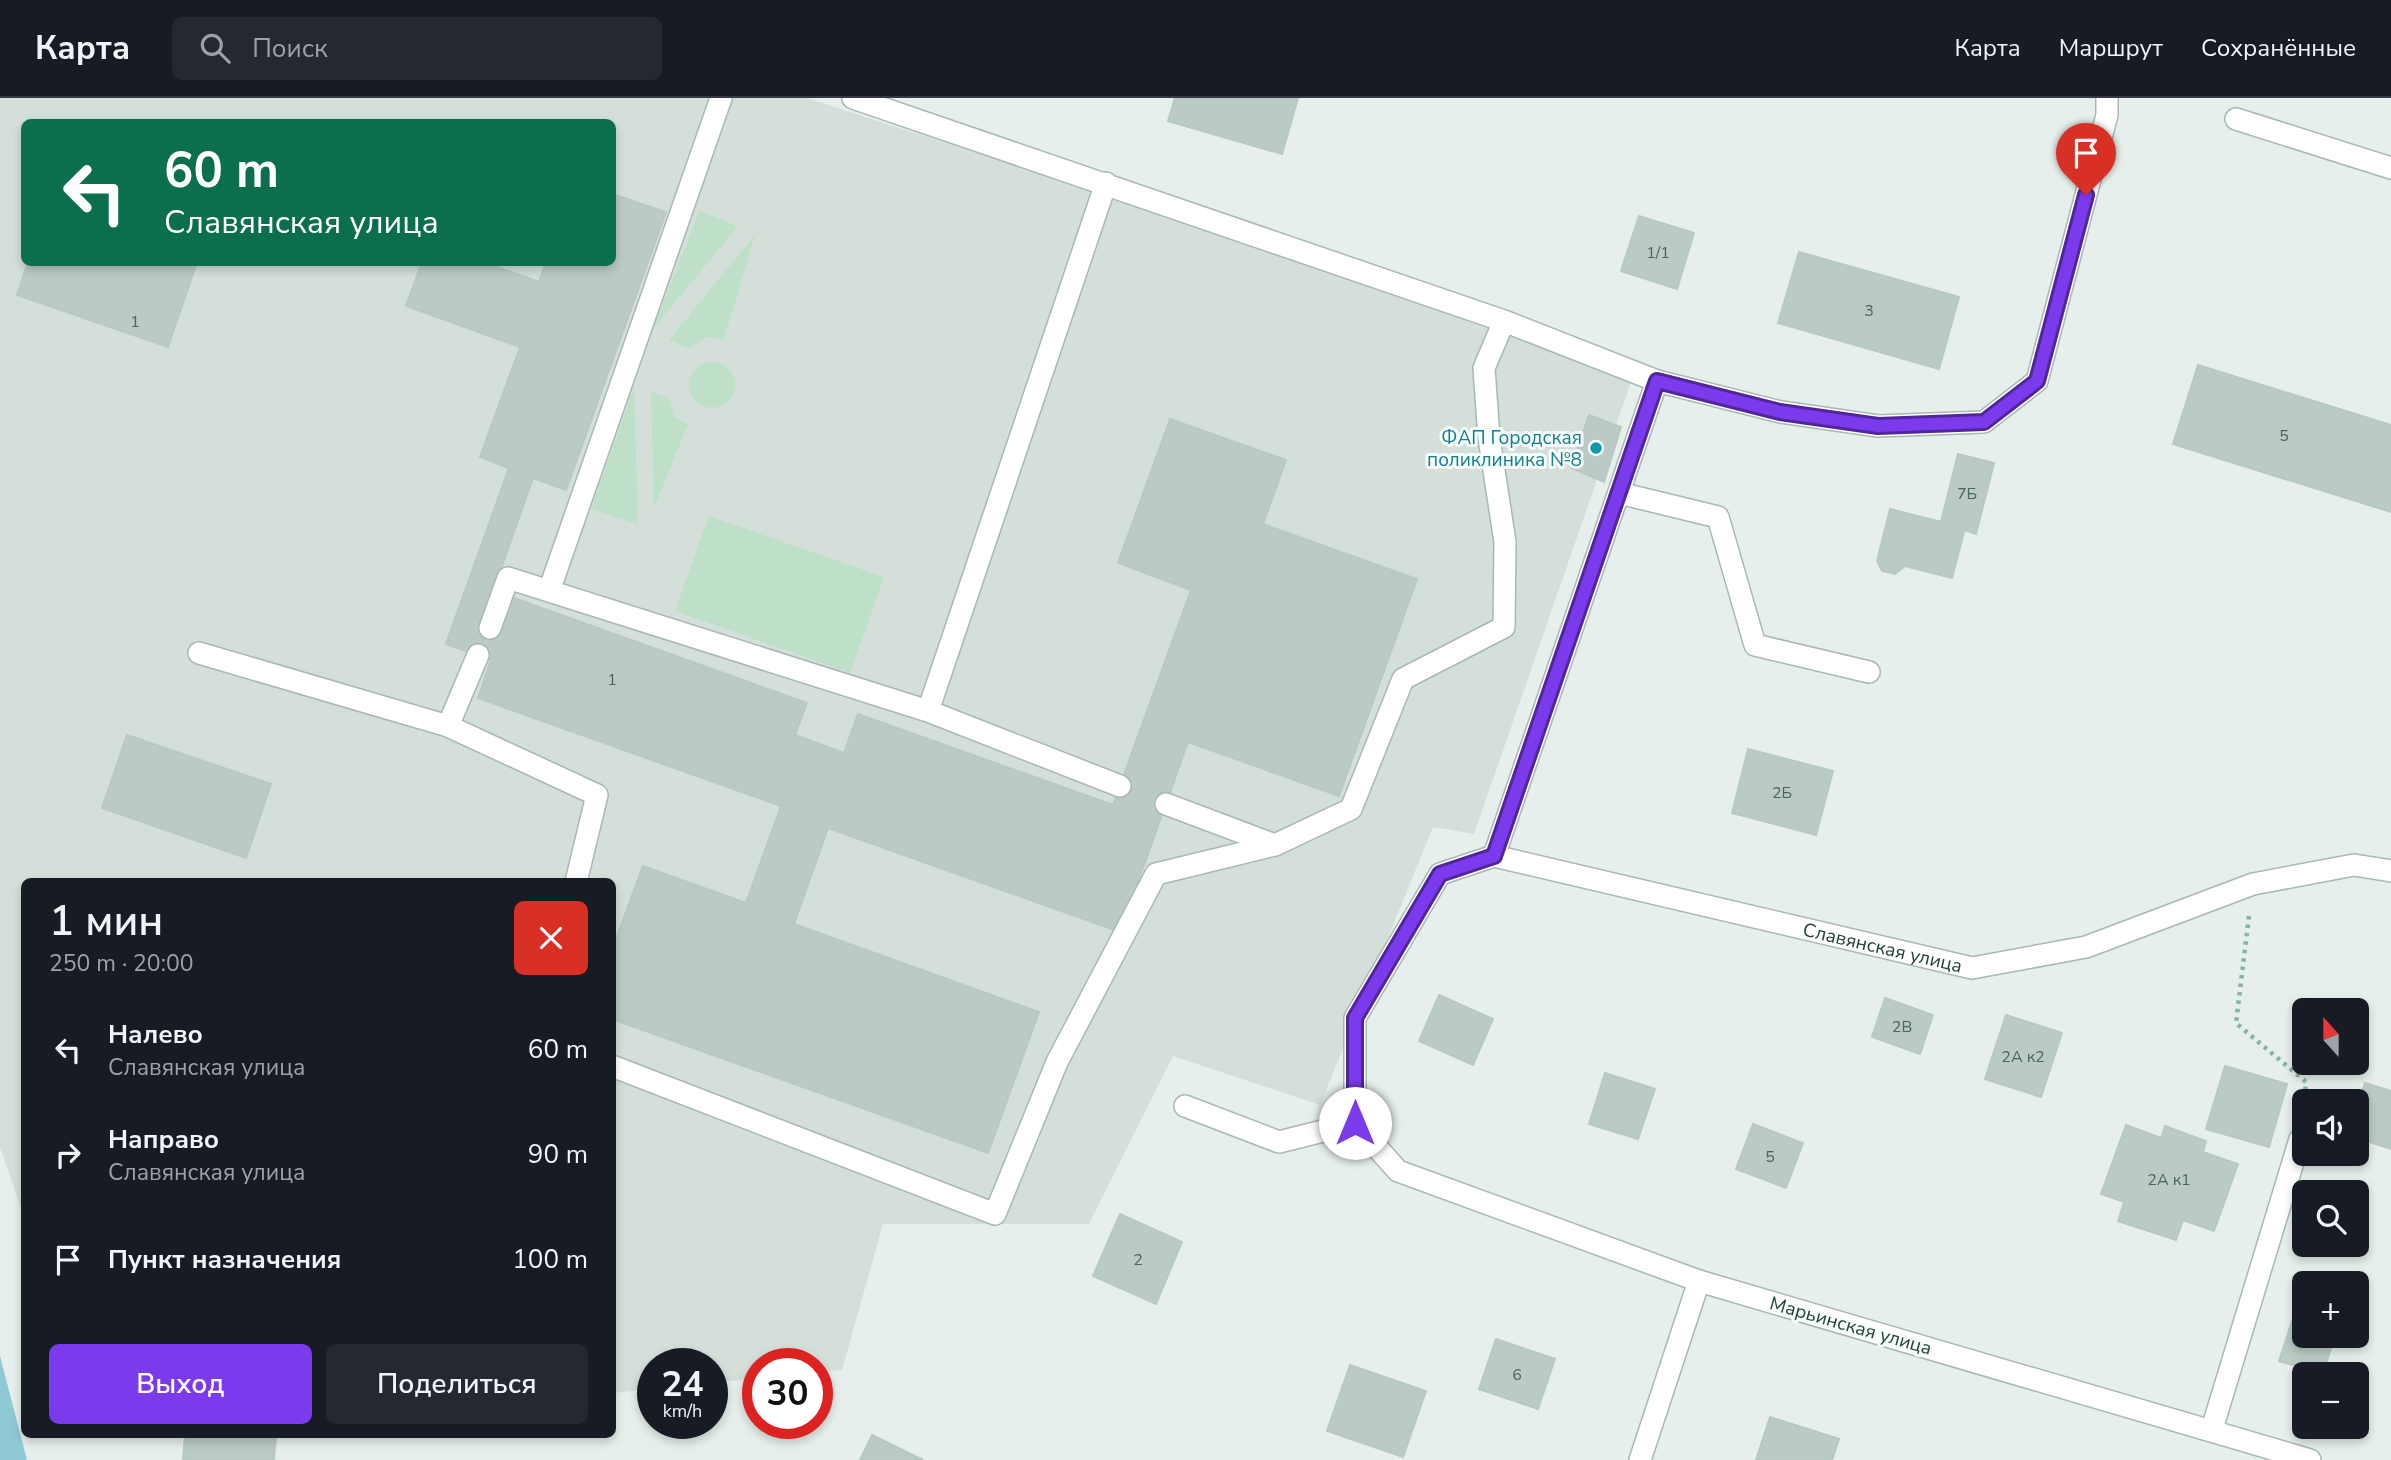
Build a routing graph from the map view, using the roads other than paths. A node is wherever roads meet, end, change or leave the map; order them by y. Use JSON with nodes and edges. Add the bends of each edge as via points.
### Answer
{"nodes":[{"id":1,"x":721,"y":98,"type":"edge"},
{"id":2,"x":853,"y":98,"type":"edge"},
{"id":3,"x":2107,"y":98,"type":"edge"},
{"id":4,"x":2236,"y":119,"type":"dead end"},
{"id":5,"x":2391,"y":168,"type":"edge"},
{"id":6,"x":1106,"y":183,"type":"junction"},
{"id":7,"x":1504,"y":321,"type":"junction"},
{"id":8,"x":1657,"y":381,"type":"junction"},
{"id":9,"x":1619,"y":493,"type":"junction"},
{"id":10,"x":549,"y":591,"type":"junction"},
{"id":11,"x":489,"y":628,"type":"dead end"},
{"id":12,"x":200,"y":653,"type":"dead end"},
{"id":13,"x":478,"y":655,"type":"dead end"},
{"id":14,"x":1869,"y":672,"type":"dead end"},
{"id":15,"x":928,"y":711,"type":"junction"},
{"id":16,"x":448,"y":726,"type":"junction"},
{"id":17,"x":1120,"y":786,"type":"dead end"},
{"id":18,"x":1166,"y":804,"type":"dead end"},
{"id":19,"x":1275,"y":845,"type":"junction"},
{"id":20,"x":1494,"y":856,"type":"junction"},
{"id":21,"x":2391,"y":871,"type":"edge"},
{"id":22,"x":577,"y":878,"type":"edge"},
{"id":23,"x":616,"y":1068,"type":"edge"},
{"id":24,"x":1185,"y":1106,"type":"dead end"},
{"id":25,"x":1355,"y":1123,"type":"junction"},
{"id":26,"x":2292,"y":1165,"type":"edge"},
{"id":27,"x":1699,"y":1282,"type":"junction"},
{"id":28,"x":2212,"y":1429,"type":"junction"},
{"id":29,"x":1640,"y":1460,"type":"edge"},
{"id":30,"x":2310,"y":1460,"type":"edge"}],
"edges":[{"from":1,"to":10,"type":"street"},
{"from":2,"to":6,"type":"street"},
{"from":3,"to":8,"type":"street","via":[[2107,115],[2037,381],[1984,422],[1878,426],[1780,412]]},
{"from":4,"to":5,"type":"street"},
{"from":6,"to":7,"type":"street"},
{"from":6,"to":15,"type":"street"},
{"from":7,"to":8,"type":"street"},
{"from":7,"to":19,"type":"street","via":[[1484,368],[1489,438],[1506,542],[1504,628],[1404,679],[1350,809]]},
{"from":8,"to":9,"type":"street"},
{"from":9,"to":14,"type":"street","via":[[1718,517],[1755,645]]},
{"from":9,"to":20,"type":"street"},
{"from":10,"to":11,"type":"street","via":[[508,578]]},
{"from":10,"to":15,"type":"street"},
{"from":12,"to":16,"type":"street"},
{"from":13,"to":16,"type":"street"},
{"from":15,"to":17,"type":"street"},
{"from":16,"to":22,"type":"street","via":[[597,795]]},
{"from":18,"to":19,"type":"street"},
{"from":19,"to":23,"type":"street","via":[[1156,874],[1057,1062],[995,1214]]},
{"from":20,"to":21,"type":"street","name":"Славянская улица","via":[[1972,968],[2086,947],[2253,884],[2354,865]]},
{"from":20,"to":25,"type":"street","via":[[1440,874],[1355,1018]]},
{"from":24,"to":25,"type":"street","via":[[1279,1142]]},
{"from":25,"to":27,"type":"street","name":"Марьинская улица","via":[[1398,1171]]},
{"from":26,"to":28,"type":"street"},
{"from":27,"to":28,"type":"street","name":"Марьинская улица"},
{"from":27,"to":29,"type":"street"},
{"from":28,"to":30,"type":"street","name":"Марьинская улица"}]}
